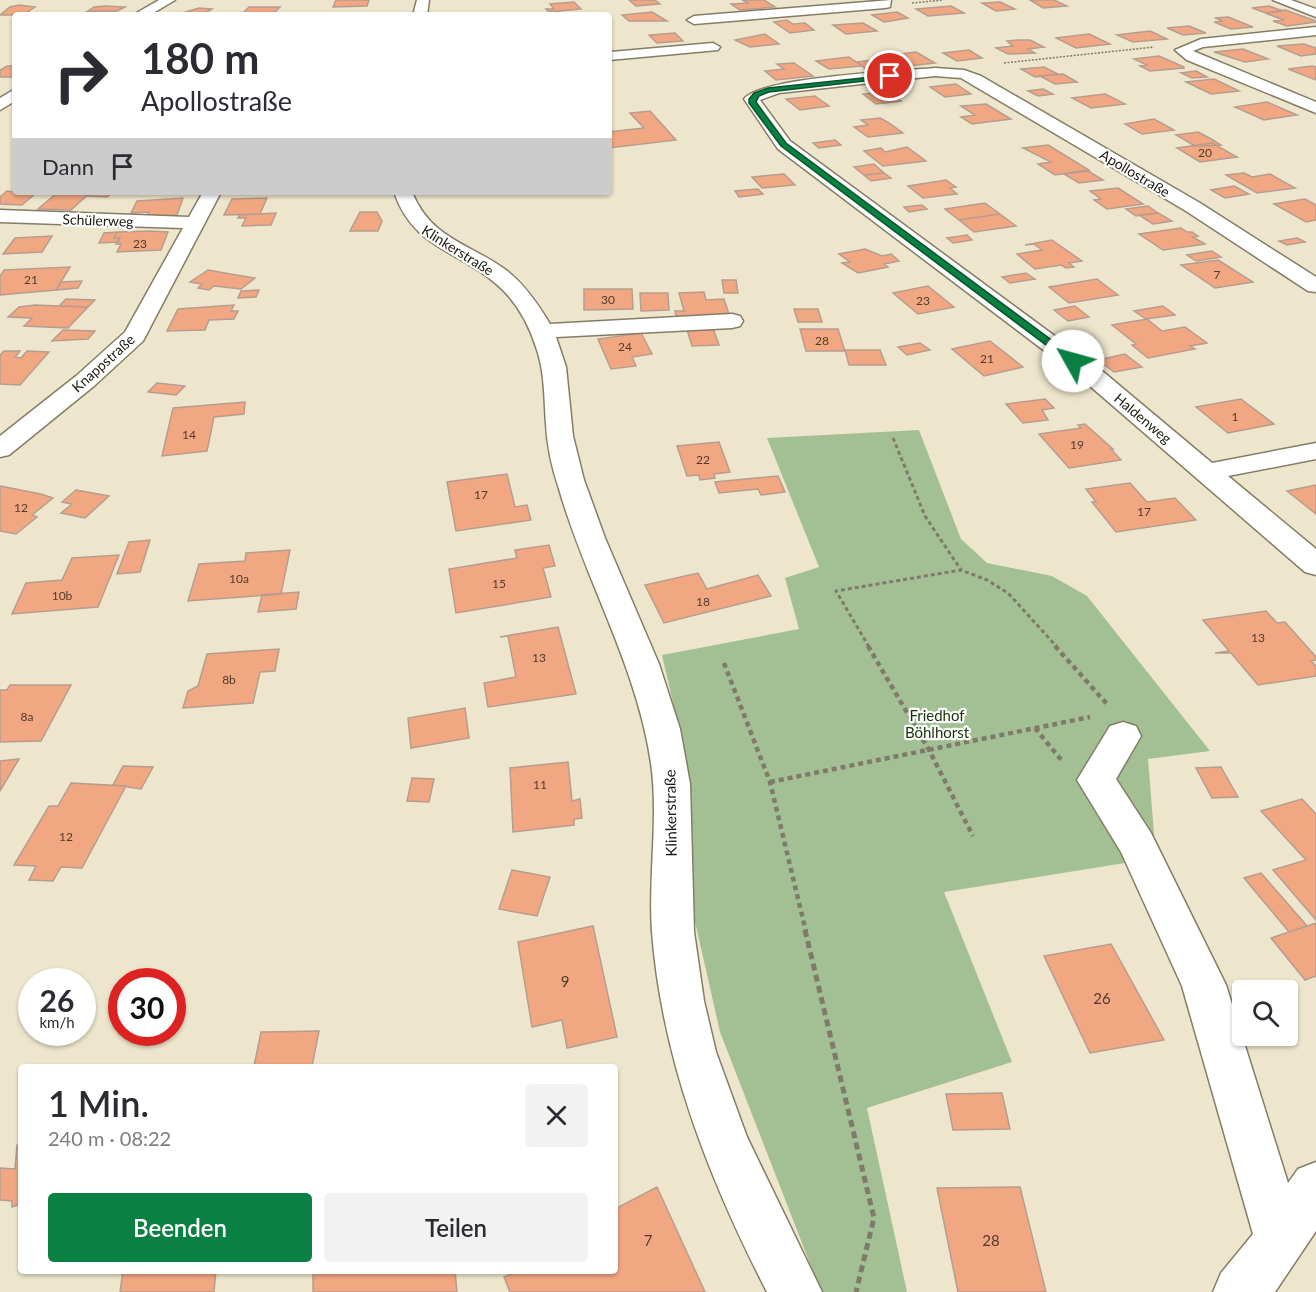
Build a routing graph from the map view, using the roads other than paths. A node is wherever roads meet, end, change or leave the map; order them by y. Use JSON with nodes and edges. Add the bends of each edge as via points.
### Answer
{"nodes":[{"id":1,"x":169,"y":0,"type":"edge"},
{"id":2,"x":885,"y":0,"type":"edge"},
{"id":3,"x":1279,"y":0,"type":"edge"},
{"id":4,"x":683,"y":6,"type":"dead end"},
{"id":5,"x":146,"y":12,"type":"edge"},
{"id":6,"x":1316,"y":13,"type":"edge"},
{"id":7,"x":694,"y":20,"type":"junction"},
{"id":8,"x":1316,"y":31,"type":"edge"},
{"id":9,"x":612,"y":56,"type":"edge"},
{"id":10,"x":757,"y":94,"type":"joint"},
{"id":11,"x":1316,"y":108,"type":"edge"},
{"id":12,"x":211,"y":195,"type":"edge"},
{"id":13,"x":404,"y":195,"type":"edge"},
{"id":14,"x":0,"y":216,"type":"edge"},
{"id":15,"x":197,"y":224,"type":"junction"},
{"id":16,"x":1316,"y":286,"type":"edge"},
{"id":17,"x":732,"y":321,"type":"dead end"},
{"id":18,"x":543,"y":332,"type":"junction"},
{"id":19,"x":0,"y":448,"type":"edge"},
{"id":20,"x":1316,"y":451,"type":"edge"},
{"id":21,"x":1207,"y":472,"type":"junction"},
{"id":22,"x":1316,"y":565,"type":"edge"},
{"id":23,"x":1119,"y":724,"type":"road end"},
{"id":24,"x":1316,"y":1187,"type":"edge"},
{"id":25,"x":1280,"y":1239,"type":"junction"},
{"id":26,"x":795,"y":1292,"type":"edge"},
{"id":27,"x":1240,"y":1292,"type":"edge"}],
"edges":[{"from":1,"to":5,"type":"street"},
{"from":2,"to":7,"type":"street","via":[[885,4]]},
{"from":3,"to":6,"type":"street"},
{"from":4,"to":7,"type":"street"},
{"from":7,"to":9,"type":"street","via":[[714,50]]},
{"from":8,"to":11,"type":"street","via":[[1191,45],[1182,50]]},
{"from":10,"to":16,"type":"street","name":"Apollostraße","via":[[778,88],[949,72],[976,79]]},
{"from":10,"to":21,"type":"street","name":"Haldenweg","via":[[752,103],[784,145],[1083,368]]},
{"from":12,"to":15,"type":"street","name":"Knappstraße"},
{"from":13,"to":18,"type":"street","name":"Klinkerstraße","via":[[417,224],[501,277]]},
{"from":14,"to":15,"type":"street","name":"Schülerweg"},
{"from":15,"to":19,"type":"street","name":"Knappstraße","via":[[135,336]]},
{"from":17,"to":18,"type":"street"},
{"from":18,"to":26,"type":"street","name":"Klinkerstraße","via":[[550,349],[560,440],[578,506],[660,710],[670,766],[673,929],[682,1003],[698,1069],[759,1226]]},
{"from":20,"to":21,"type":"street"},
{"from":21,"to":22,"type":"street","name":"Haldenweg"},
{"from":23,"to":25,"type":"street","via":[[1096,780],[1137,844],[1204,985]]},
{"from":24,"to":25,"type":"street"},
{"from":25,"to":27,"type":"street"}]}
